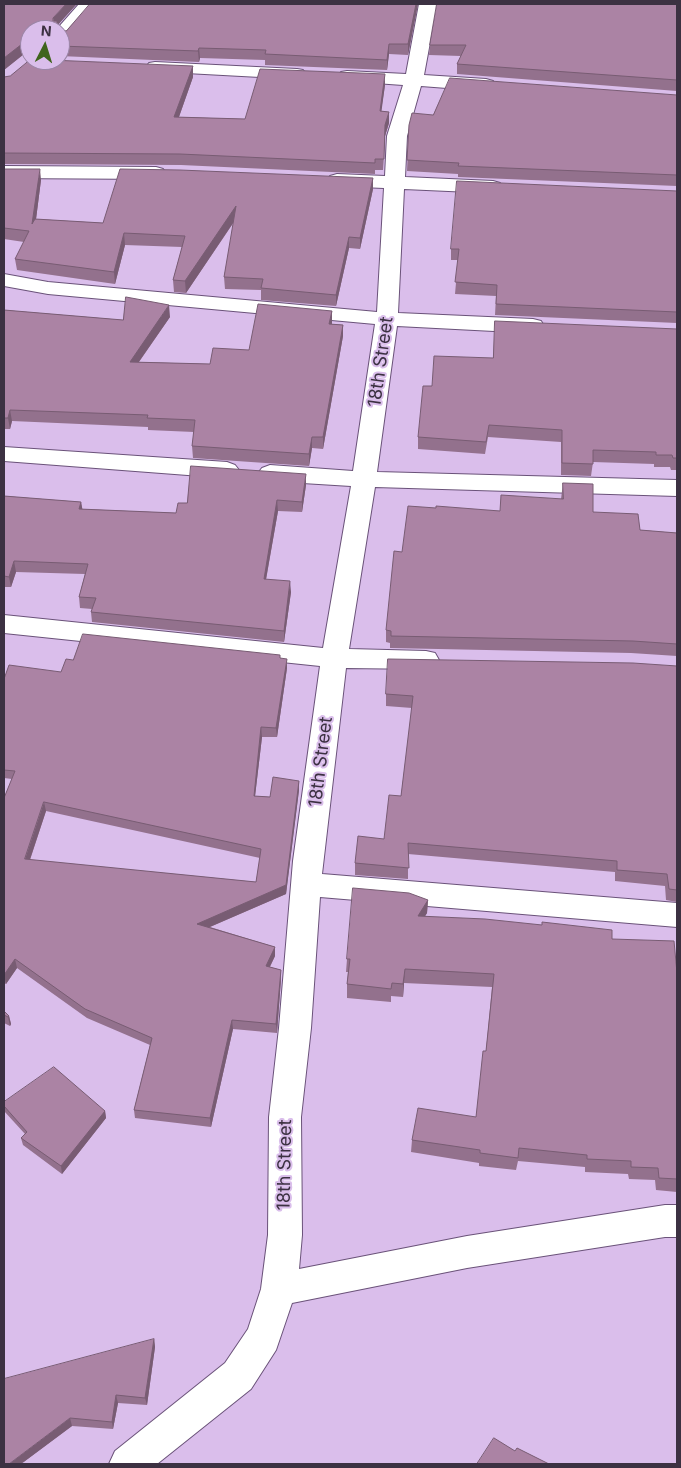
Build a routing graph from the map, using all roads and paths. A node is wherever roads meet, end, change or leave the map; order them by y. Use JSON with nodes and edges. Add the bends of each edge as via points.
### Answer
{"nodes":[{"id":1,"x":88,"y":4,"type":"edge"},
{"id":2,"x":428,"y":4,"type":"edge"},
{"id":3,"x":70,"y":25,"type":"edge"},
{"id":4,"x":136,"y":67,"type":"edge"},
{"id":5,"x":314,"y":75,"type":"edge"},
{"id":6,"x":334,"y":76,"type":"edge"},
{"id":7,"x":414,"y":79,"type":"junction"},
{"id":8,"x":508,"y":87,"type":"edge"},
{"id":9,"x":4,"y":172,"type":"edge"},
{"id":10,"x":172,"y":173,"type":"edge"},
{"id":11,"x":314,"y":179,"type":"edge"},
{"id":12,"x":394,"y":183,"type":"junction"},
{"id":13,"x":513,"y":188,"type":"edge"},
{"id":14,"x":4,"y":280,"type":"edge"},
{"id":15,"x":387,"y":319,"type":"junction"},
{"id":16,"x":554,"y":327,"type":"edge"},
{"id":17,"x":4,"y":454,"type":"edge"},
{"id":18,"x":364,"y":479,"type":"junction"},
{"id":19,"x":677,"y":488,"type":"edge"},
{"id":20,"x":4,"y":624,"type":"edge"},
{"id":21,"x":334,"y":658,"type":"junction"},
{"id":22,"x":453,"y":660,"type":"edge"},
{"id":23,"x":306,"y":884,"type":"junction"},
{"id":24,"x":677,"y":915,"type":"edge"},
{"id":25,"x":677,"y":1221,"type":"edge"},
{"id":26,"x":279,"y":1289,"type":"junction"},
{"id":27,"x":128,"y":1464,"type":"edge"}],
"edges":[{"from":1,"to":3,"type":"street"},
{"from":2,"to":7,"type":"street","name":"18th Street"},
{"from":4,"to":5,"type":"street"},
{"from":6,"to":7,"type":"street"},
{"from":7,"to":8,"type":"street"},
{"from":7,"to":12,"type":"street","name":"18th Street","via":[[397,136]]},
{"from":9,"to":10,"type":"street"},
{"from":11,"to":12,"type":"street"},
{"from":12,"to":13,"type":"street"},
{"from":12,"to":15,"type":"street","name":"18th Street"},
{"from":14,"to":15,"type":"street","via":[[68,290]]},
{"from":15,"to":16,"type":"street"},
{"from":15,"to":18,"type":"street","name":"18th Street"},
{"from":17,"to":18,"type":"street"},
{"from":18,"to":19,"type":"street"},
{"from":18,"to":21,"type":"street","name":"18th Street"},
{"from":20,"to":21,"type":"street"},
{"from":21,"to":22,"type":"street"},
{"from":21,"to":23,"type":"street","name":"18th Street"},
{"from":23,"to":24,"type":"street"},
{"from":23,"to":26,"type":"street","name":"18th Street","via":[[285,1118],[285,1235]]},
{"from":25,"to":26,"type":"street","via":[[467,1252]]},
{"from":26,"to":27,"type":"street","name":"18th Street","via":[[263,1338],[238,1376]]}]}
